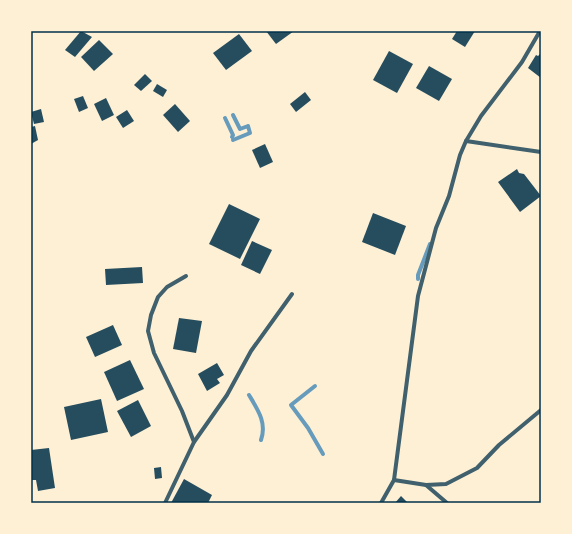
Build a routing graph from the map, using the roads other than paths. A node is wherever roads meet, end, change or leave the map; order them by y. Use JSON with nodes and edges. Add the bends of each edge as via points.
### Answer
{"nodes":[{"id":1,"x":540,"y":31,"type":"edge"},
{"id":2,"x":466,"y":141,"type":"junction"},
{"id":3,"x":541,"y":152,"type":"edge"},
{"id":4,"x":186,"y":276,"type":"dead end"},
{"id":5,"x":292,"y":294,"type":"dead end"},
{"id":6,"x":541,"y":410,"type":"edge"},
{"id":7,"x":194,"y":442,"type":"junction"},
{"id":8,"x":394,"y":480,"type":"junction"},
{"id":9,"x":426,"y":485,"type":"junction"},
{"id":10,"x":165,"y":503,"type":"edge"},
{"id":11,"x":381,"y":503,"type":"edge"},
{"id":12,"x":447,"y":503,"type":"edge"}],
"edges":[{"from":1,"to":2,"type":"street","via":[[522,62],[481,116]]},
{"from":2,"to":3,"type":"street"},
{"from":2,"to":8,"type":"street","via":[[436,228],[418,296]]},
{"from":4,"to":7,"type":"street","via":[[167,287],[158,298],[148,332],[154,354]]},
{"from":5,"to":7,"type":"street","via":[[250,351],[227,395]]},
{"from":6,"to":9,"type":"street","via":[[499,445],[477,468],[446,484]]},
{"from":7,"to":10,"type":"street"},
{"from":8,"to":9,"type":"street"},
{"from":8,"to":11,"type":"street"},
{"from":9,"to":12,"type":"street"}]}
